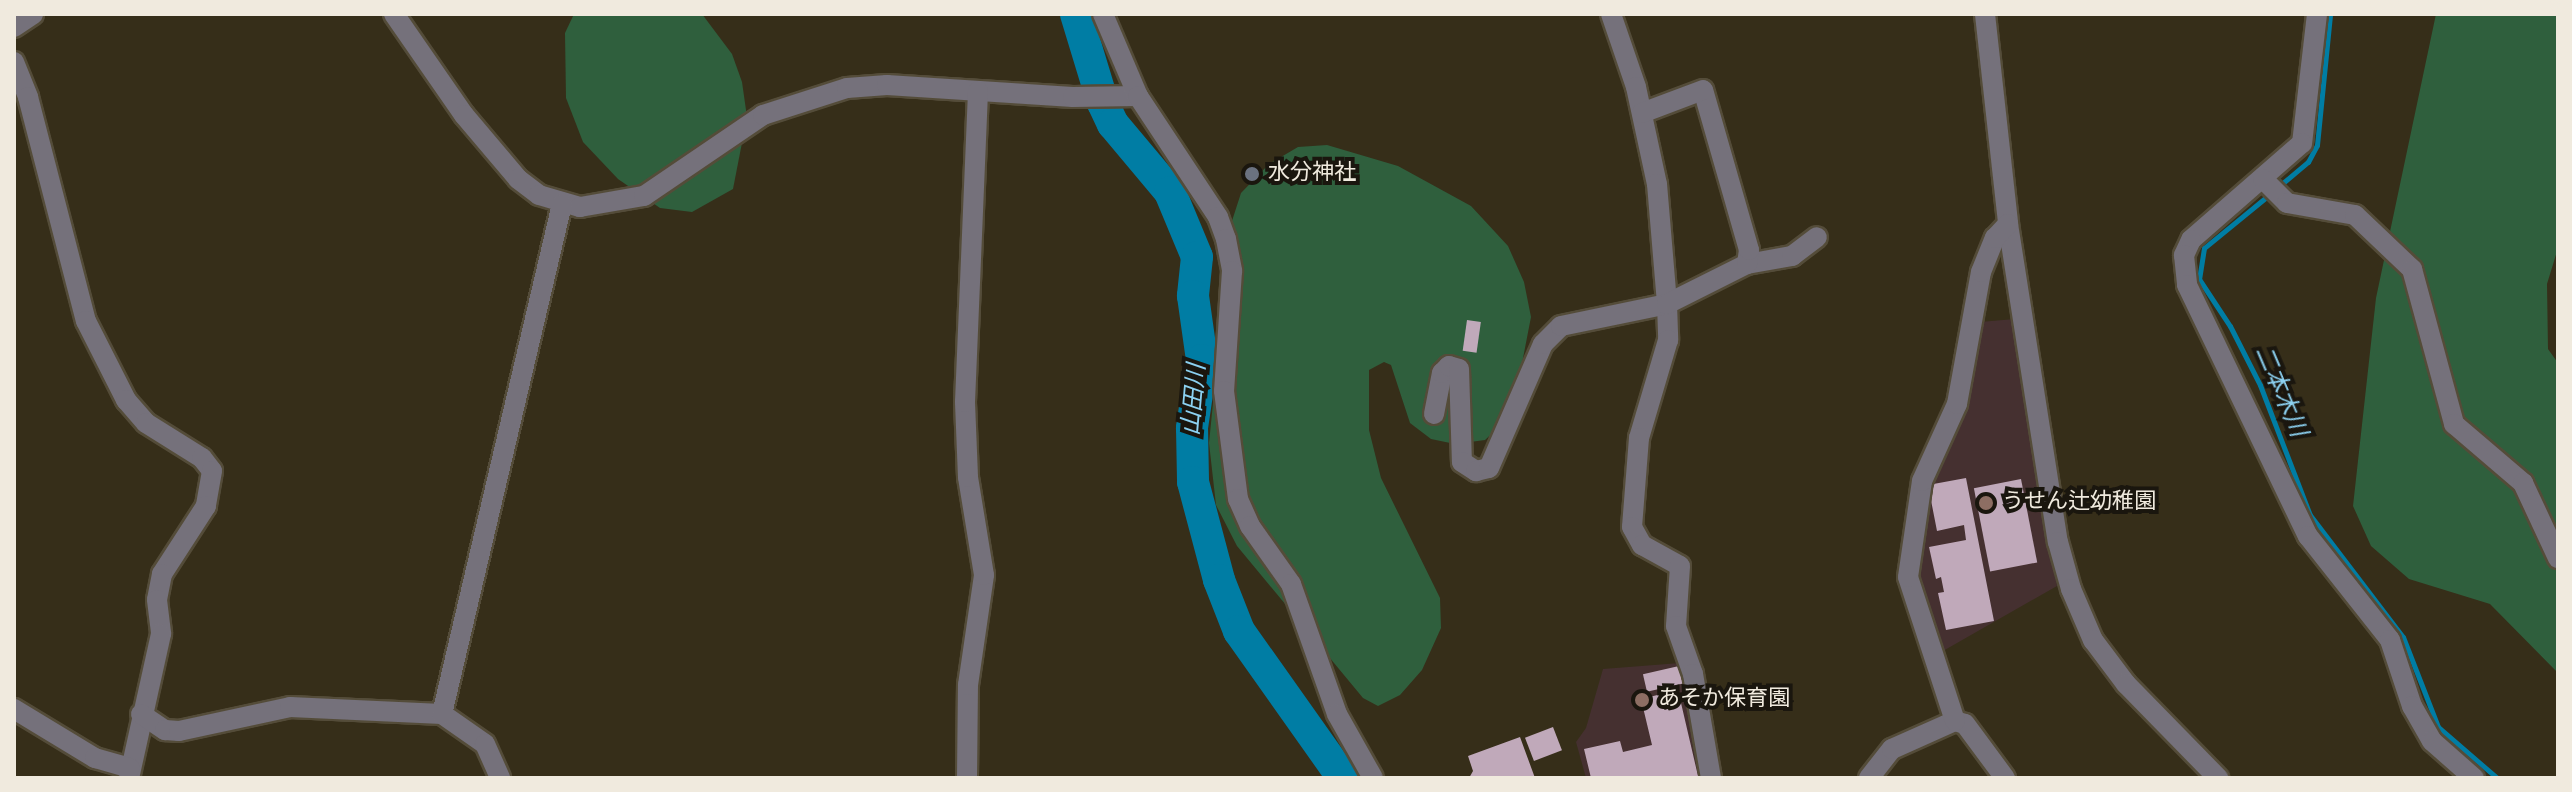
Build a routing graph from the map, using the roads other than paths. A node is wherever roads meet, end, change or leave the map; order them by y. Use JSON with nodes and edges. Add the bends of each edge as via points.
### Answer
{"nodes":[{"id":1,"x":33,"y":14,"type":"edge"},
{"id":2,"x":394,"y":14,"type":"edge"},
{"id":3,"x":1103,"y":14,"type":"edge"},
{"id":4,"x":1611,"y":14,"type":"edge"},
{"id":5,"x":1985,"y":14,"type":"edge"},
{"id":6,"x":2317,"y":14,"type":"edge"},
{"id":7,"x":14,"y":27,"type":"edge"},
{"id":8,"x":14,"y":62,"type":"edge"},
{"id":9,"x":978,"y":91,"type":"junction"},
{"id":10,"x":1132,"y":97,"type":"junction"},
{"id":11,"x":1642,"y":113,"type":"junction"},
{"id":12,"x":2269,"y":188,"type":"junction"},
{"id":13,"x":562,"y":204,"type":"junction"},
{"id":14,"x":2008,"y":224,"type":"junction"},
{"id":15,"x":1817,"y":237,"type":"dead end"},
{"id":16,"x":1747,"y":264,"type":"junction"},
{"id":17,"x":1667,"y":304,"type":"junction"},
{"id":18,"x":1434,"y":414,"type":"dead end"},
{"id":19,"x":2558,"y":558,"type":"edge"},
{"id":20,"x":14,"y":709,"type":"edge"},
{"id":21,"x":141,"y":714,"type":"junction"},
{"id":22,"x":442,"y":714,"type":"junction"},
{"id":23,"x":1955,"y":721,"type":"junction"},
{"id":24,"x":130,"y":773,"type":"edge"},
{"id":25,"x":500,"y":778,"type":"edge"},
{"id":26,"x":967,"y":778,"type":"edge"},
{"id":27,"x":1373,"y":778,"type":"edge"},
{"id":28,"x":1711,"y":778,"type":"edge"},
{"id":29,"x":1869,"y":778,"type":"edge"},
{"id":30,"x":2005,"y":778,"type":"edge"},
{"id":31,"x":2218,"y":778,"type":"edge"},
{"id":32,"x":2474,"y":778,"type":"edge"}],
"edges":[{"from":1,"to":7,"type":"street"},
{"from":2,"to":13,"type":"street","via":[[504,164],[539,195]]},
{"from":3,"to":10,"type":"street"},
{"from":4,"to":11,"type":"street"},
{"from":5,"to":14,"type":"street"},
{"from":6,"to":12,"type":"street","via":[[2302,143]]},
{"from":8,"to":21,"type":"street","via":[[28,97],[86,321],[126,400],[146,423],[202,458],[212,471],[206,506],[162,574],[157,600],[161,634]]},
{"from":9,"to":10,"type":"street"},
{"from":9,"to":13,"type":"street","via":[[887,85],[807,98],[763,115],[644,196],[594,208]]},
{"from":9,"to":26,"type":"street","via":[[965,402],[968,477],[984,575],[968,685]]},
{"from":10,"to":27,"type":"street","via":[[1218,217],[1226,239],[1232,271],[1224,391],[1238,499],[1250,526],[1291,584],[1337,714]]},
{"from":11,"to":16,"type":"street","via":[[1703,90],[1749,250]]},
{"from":11,"to":17,"type":"street","via":[[1657,184]]},
{"from":12,"to":19,"type":"street","via":[[2355,215],[2412,269],[2454,424],[2523,483]]},
{"from":12,"to":32,"type":"street","via":[[2191,240],[2184,255],[2187,285],[2302,526],[2385,632],[2432,741]]},
{"from":13,"to":22,"type":"street"},
{"from":14,"to":23,"type":"street","via":[[1995,238],[1981,272],[1957,404],[1922,481],[1908,577]]},
{"from":14,"to":31,"type":"street","via":[[2058,542],[2071,589],[2093,640],[2126,684]]},
{"from":15,"to":16,"type":"street","via":[[1792,256]]},
{"from":16,"to":17,"type":"street"},
{"from":17,"to":18,"type":"street","via":[[1575,319],[1551,334],[1489,468],[1476,471],[1462,462],[1459,369],[1449,366],[1442,373]]},
{"from":17,"to":28,"type":"street","via":[[1668,340],[1639,438],[1632,527],[1642,545],[1680,566],[1676,626],[1693,674]]},
{"from":20,"to":24,"type":"street"},
{"from":21,"to":22,"type":"street","via":[[165,730],[179,731],[290,707]]},
{"from":21,"to":24,"type":"street"},
{"from":22,"to":25,"type":"street","via":[[485,744]]},
{"from":23,"to":29,"type":"street","via":[[1892,749]]},
{"from":23,"to":30,"type":"street","via":[[1965,724]]}]}
